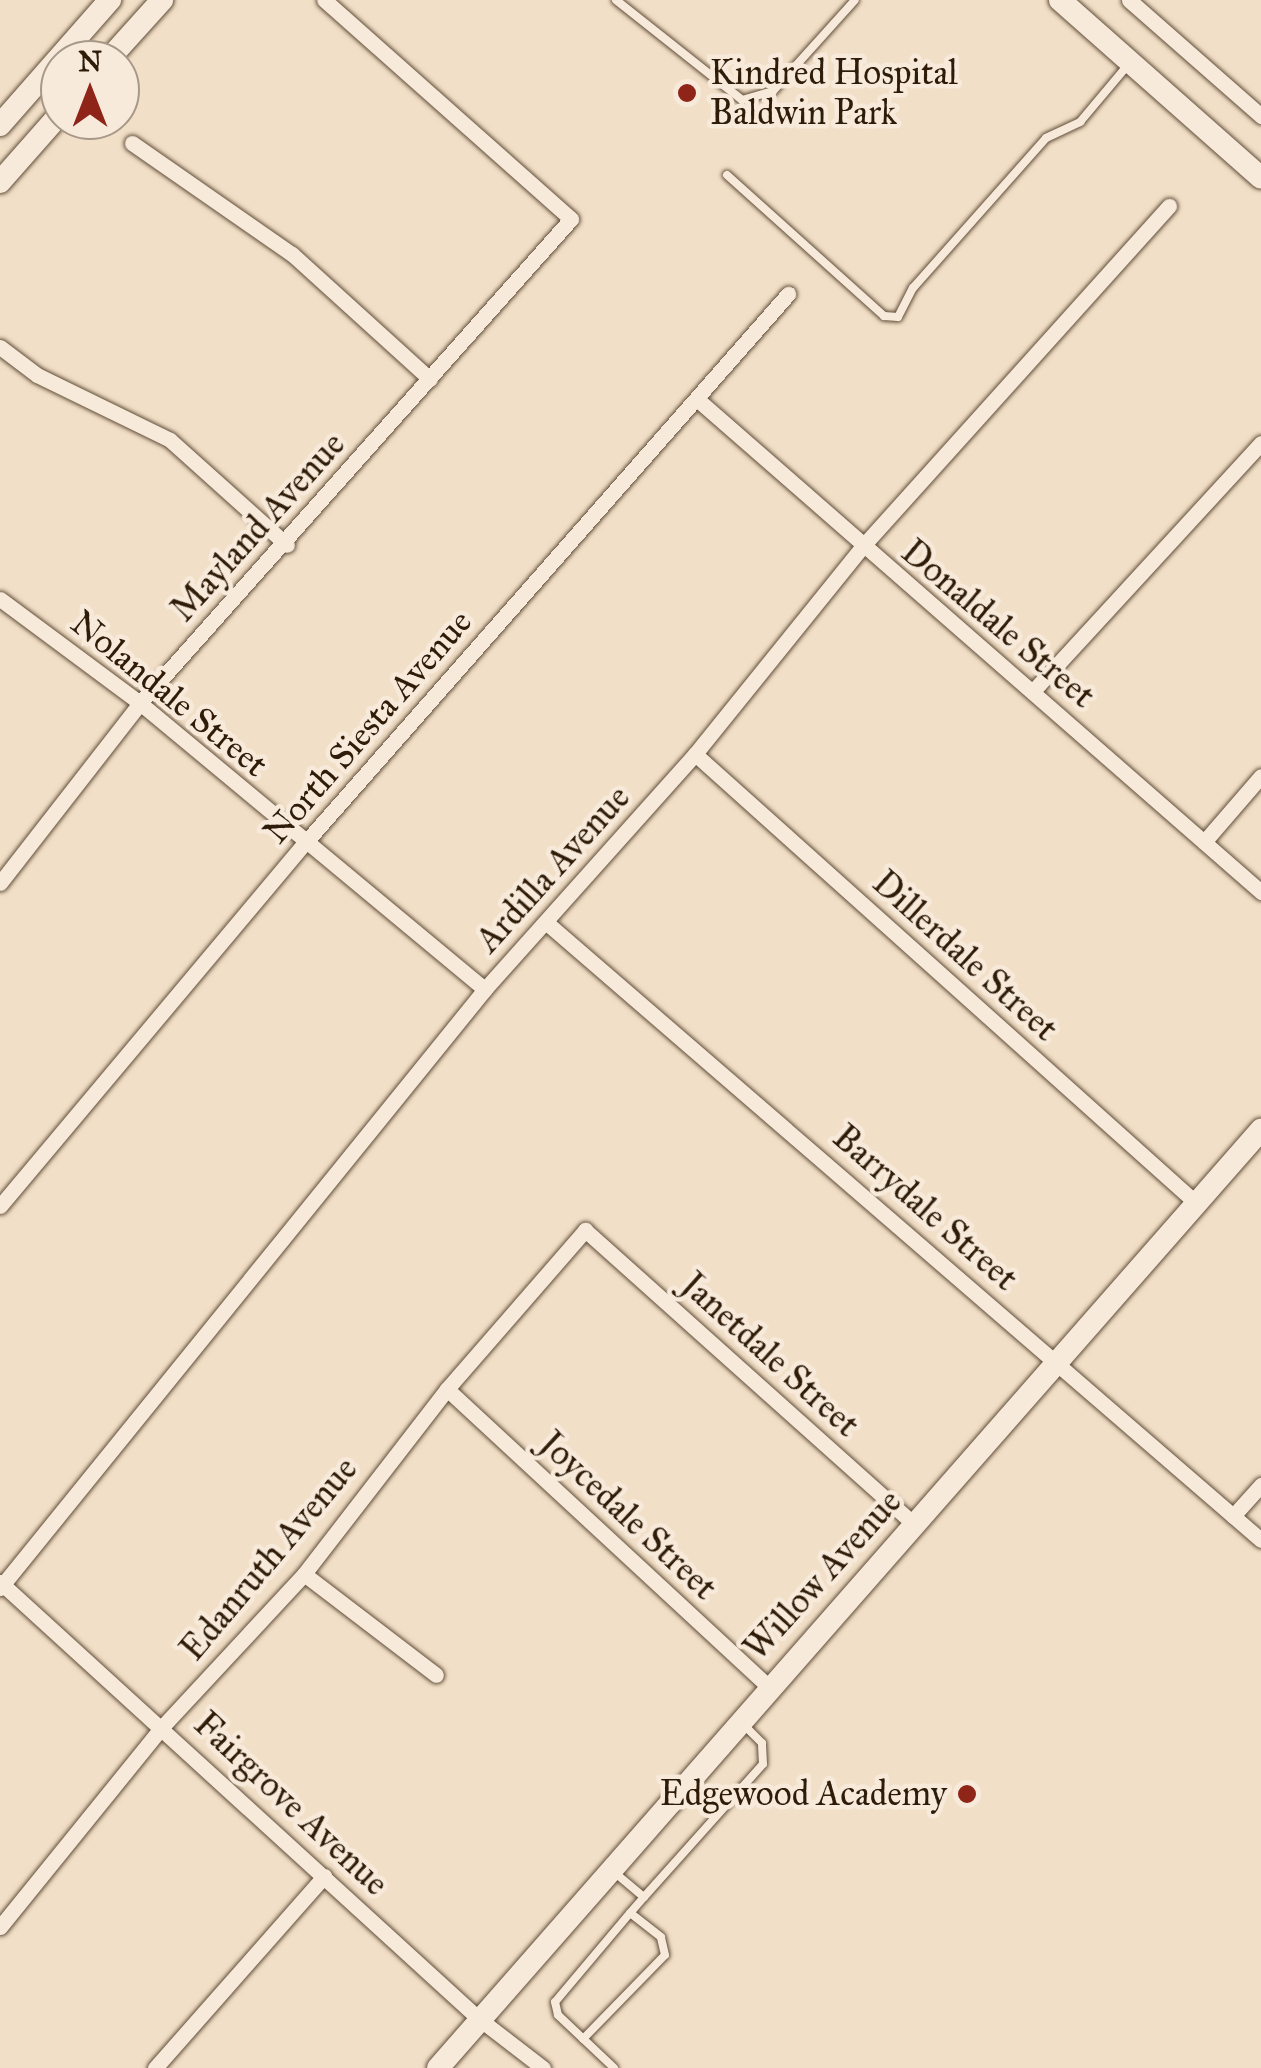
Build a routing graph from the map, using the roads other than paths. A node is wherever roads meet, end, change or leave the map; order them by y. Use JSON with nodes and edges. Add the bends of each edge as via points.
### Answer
{"nodes":[{"id":1,"x":110,"y":0,"type":"edge"},
{"id":2,"x":162,"y":0,"type":"edge"},
{"id":3,"x":324,"y":0,"type":"edge"},
{"id":4,"x":616,"y":0,"type":"edge"},
{"id":5,"x":855,"y":0,"type":"edge"},
{"id":6,"x":1129,"y":0,"type":"edge"},
{"id":7,"x":1067,"y":2,"type":"edge"},
{"id":8,"x":126,"y":40,"type":"edge"},
{"id":9,"x":1130,"y":62,"type":"junction"},
{"id":10,"x":1261,"y":116,"type":"edge"},
{"id":11,"x":0,"y":125,"type":"edge"},
{"id":12,"x":40,"y":137,"type":"edge"},
{"id":13,"x":132,"y":143,"type":"dead end"},
{"id":14,"x":727,"y":175,"type":"dead end"},
{"id":15,"x":1261,"y":178,"type":"edge"},
{"id":16,"x":0,"y":182,"type":"edge"},
{"id":17,"x":1169,"y":206,"type":"dead end"},
{"id":18,"x":788,"y":294,"type":"dead end"},
{"id":19,"x":0,"y":347,"type":"edge"},
{"id":20,"x":430,"y":378,"type":"junction"},
{"id":21,"x":698,"y":400,"type":"junction"},
{"id":22,"x":1261,"y":442,"type":"edge"},
{"id":23,"x":287,"y":544,"type":"junction"},
{"id":24,"x":862,"y":547,"type":"junction"},
{"id":25,"x":0,"y":599,"type":"edge"},
{"id":26,"x":1033,"y":690,"type":"junction"},
{"id":27,"x":140,"y":703,"type":"junction"},
{"id":28,"x":695,"y":754,"type":"junction"},
{"id":29,"x":1261,"y":776,"type":"edge"},
{"id":30,"x":1204,"y":842,"type":"junction"},
{"id":31,"x":304,"y":844,"type":"junction"},
{"id":32,"x":2,"y":875,"type":"edge"},
{"id":33,"x":1261,"y":892,"type":"edge"},
{"id":34,"x":548,"y":924,"type":"junction"},
{"id":35,"x":484,"y":989,"type":"junction"},
{"id":36,"x":1261,"y":1130,"type":"edge"},
{"id":37,"x":1195,"y":1202,"type":"junction"},
{"id":38,"x":0,"y":1206,"type":"edge"},
{"id":39,"x":585,"y":1230,"type":"joint"},
{"id":40,"x":1058,"y":1362,"type":"junction"},
{"id":41,"x":446,"y":1390,"type":"junction"},
{"id":42,"x":1261,"y":1484,"type":"edge"},
{"id":43,"x":1233,"y":1516,"type":"junction"},
{"id":44,"x":915,"y":1525,"type":"junction"},
{"id":45,"x":1261,"y":1540,"type":"edge"},
{"id":46,"x":304,"y":1574,"type":"junction"},
{"id":47,"x":1,"y":1585,"type":"edge"},
{"id":48,"x":436,"y":1676,"type":"dead end"},
{"id":49,"x":769,"y":1687,"type":"junction"},
{"id":50,"x":738,"y":1719,"type":"junction"},
{"id":51,"x":162,"y":1727,"type":"junction"},
{"id":52,"x":609,"y":1868,"type":"junction"},
{"id":53,"x":324,"y":1876,"type":"junction"},
{"id":54,"x":644,"y":1897,"type":"junction"},
{"id":55,"x":630,"y":1913,"type":"junction"},
{"id":56,"x":0,"y":1927,"type":"edge"},
{"id":57,"x":478,"y":2018,"type":"junction"},
{"id":58,"x":583,"y":2038,"type":"junction"},
{"id":59,"x":155,"y":2068,"type":"edge"},
{"id":60,"x":438,"y":2068,"type":"edge"},
{"id":61,"x":543,"y":2068,"type":"edge"},
{"id":62,"x":614,"y":2068,"type":"edge"}],
"edges":[{"from":1,"to":11,"type":"street"},
{"from":2,"to":8,"type":"street"},
{"from":3,"to":20,"type":"street","name":"Mayland Avenue","via":[[571,219]]},
{"from":4,"to":5,"type":"lane","via":[[742,100],[773,92]]},
{"from":6,"to":10,"type":"street"},
{"from":7,"to":9,"type":"street"},
{"from":9,"to":14,"type":"lane","via":[[1080,122],[1046,138],[913,288],[898,317],[884,316]]},
{"from":9,"to":15,"type":"street"},
{"from":12,"to":16,"type":"street"},
{"from":13,"to":20,"type":"street","via":[[292,254]]},
{"from":17,"to":24,"type":"street","name":"Ardilla Avenue"},
{"from":18,"to":21,"type":"street","name":"North Siesta Avenue"},
{"from":19,"to":23,"type":"street","via":[[36,375],[170,440]]},
{"from":20,"to":23,"type":"street","name":"Mayland Avenue"},
{"from":21,"to":24,"type":"street","name":"Donaldale Street"},
{"from":21,"to":31,"type":"street","name":"North Siesta Avenue"},
{"from":22,"to":26,"type":"street"},
{"from":23,"to":27,"type":"street","name":"Mayland Avenue"},
{"from":24,"to":26,"type":"street","name":"Donaldale Street"},
{"from":24,"to":28,"type":"street","name":"Ardilla Avenue"},
{"from":25,"to":27,"type":"street","name":"Nolandale Street"},
{"from":26,"to":30,"type":"street","name":"Donaldale Street"},
{"from":27,"to":31,"type":"street","name":"Nolandale Street"},
{"from":27,"to":32,"type":"street","name":"Mayland Avenue"},
{"from":28,"to":34,"type":"street","name":"Ardilla Avenue"},
{"from":28,"to":37,"type":"street","name":"Dillerdale Street"},
{"from":29,"to":30,"type":"street"},
{"from":30,"to":33,"type":"street","name":"Donaldale Street"},
{"from":31,"to":35,"type":"street","name":"Nolandale Street"},
{"from":31,"to":38,"type":"street","name":"North Siesta Avenue"},
{"from":34,"to":35,"type":"street","name":"Ardilla Avenue"},
{"from":34,"to":40,"type":"street","name":"Barrydale Street"},
{"from":35,"to":47,"type":"street","name":"Ardilla Avenue"},
{"from":36,"to":37,"type":"street","name":"Willow Avenue"},
{"from":37,"to":40,"type":"street","name":"Willow Avenue"},
{"from":39,"to":41,"type":"street","name":"Edanruth Avenue"},
{"from":39,"to":44,"type":"street","name":"Janetdale Street"},
{"from":40,"to":43,"type":"street","name":"Barrydale Street"},
{"from":40,"to":44,"type":"street","name":"Willow Avenue"},
{"from":41,"to":46,"type":"street","name":"Edanruth Avenue"},
{"from":41,"to":49,"type":"street","name":"Joycedale Street"},
{"from":42,"to":43,"type":"street"},
{"from":43,"to":45,"type":"street","name":"Barrydale Street"},
{"from":44,"to":49,"type":"street","name":"Willow Avenue"},
{"from":46,"to":48,"type":"street"},
{"from":46,"to":51,"type":"street","name":"Edanruth Avenue"},
{"from":47,"to":51,"type":"street","name":"Fairgrove Avenue"},
{"from":49,"to":50,"type":"street","name":"Willow Avenue"},
{"from":50,"to":52,"type":"street","name":"Willow Avenue"},
{"from":50,"to":54,"type":"lane","via":[[762,1742],[763,1764]]},
{"from":51,"to":53,"type":"street","name":"Fairgrove Avenue"},
{"from":51,"to":56,"type":"street","name":"Edanruth Avenue"},
{"from":52,"to":54,"type":"lane"},
{"from":52,"to":57,"type":"street","name":"Willow Avenue"},
{"from":53,"to":57,"type":"street","name":"Fairgrove Avenue"},
{"from":53,"to":59,"type":"street"},
{"from":54,"to":55,"type":"lane"},
{"from":55,"to":58,"type":"lane","via":[[555,2002],[558,2015]]},
{"from":55,"to":58,"type":"lane","via":[[662,1937],[664,1955]]},
{"from":57,"to":60,"type":"street","name":"Willow Avenue"},
{"from":57,"to":61,"type":"street","name":"Fairgrove Avenue"},
{"from":58,"to":62,"type":"lane"}]}
